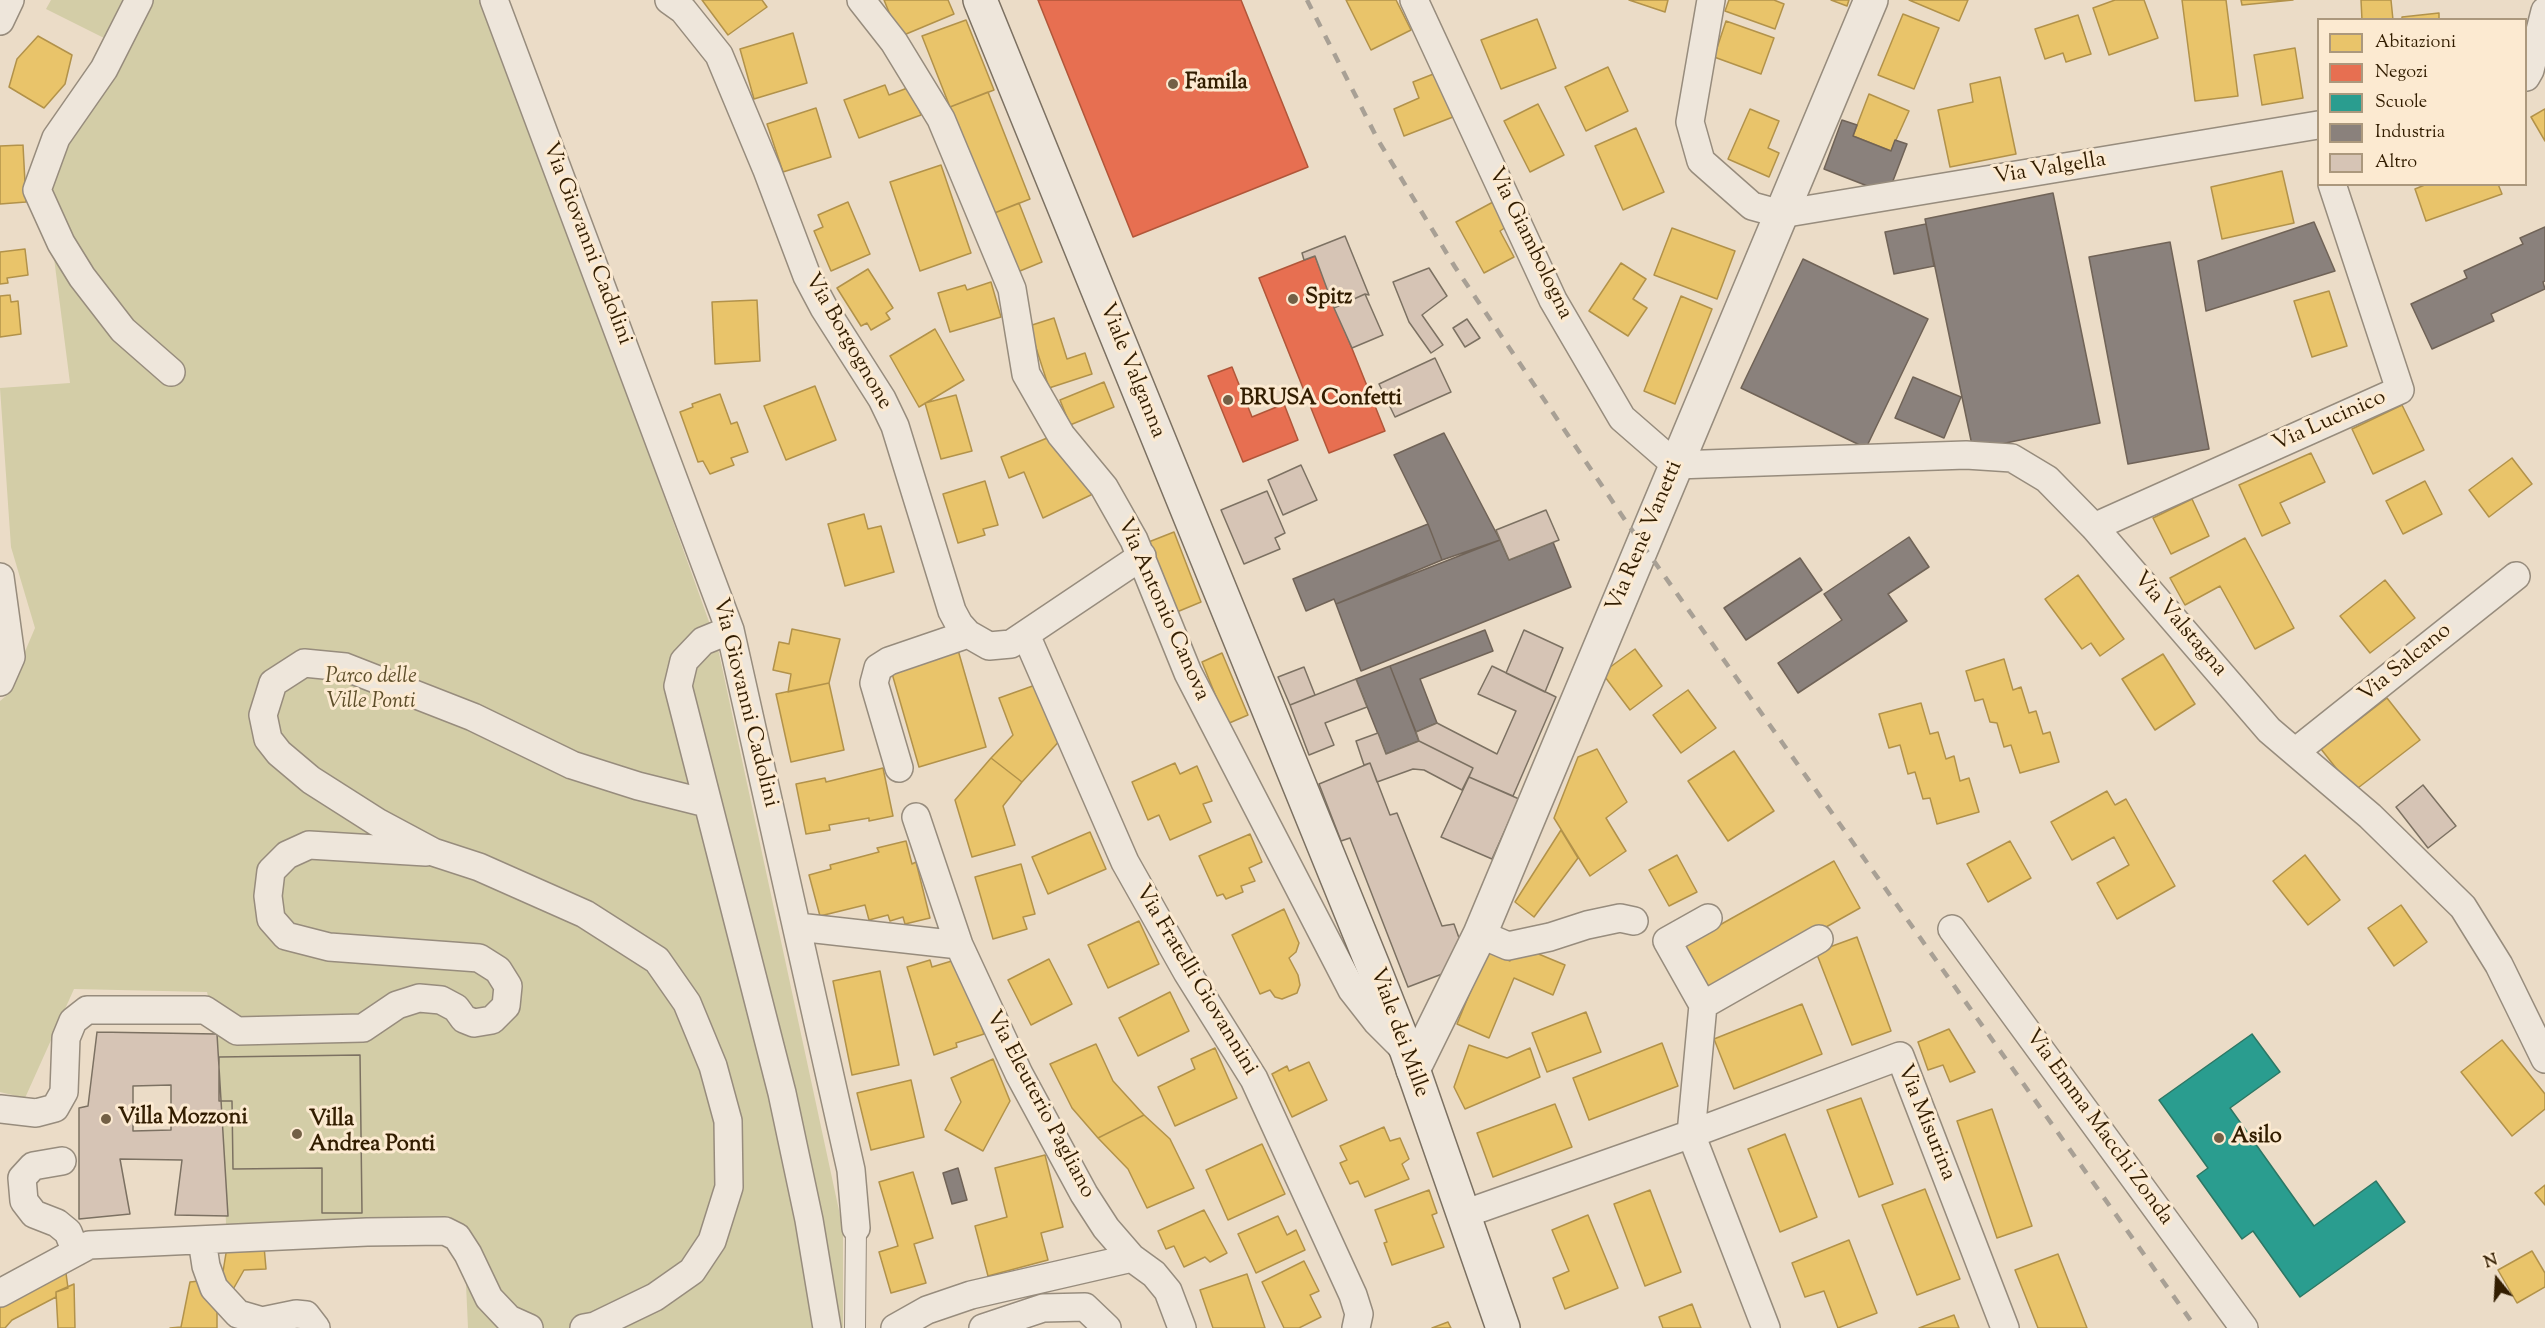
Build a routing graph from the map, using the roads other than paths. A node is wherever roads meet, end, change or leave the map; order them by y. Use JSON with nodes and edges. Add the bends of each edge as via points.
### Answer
{"nodes":[{"id":1,"x":10,"y":0,"type":"edge"},
{"id":2,"x":139,"y":0,"type":"edge"},
{"id":3,"x":494,"y":0,"type":"edge"},
{"id":4,"x":669,"y":0,"type":"edge"},
{"id":5,"x":861,"y":0,"type":"edge"},
{"id":6,"x":980,"y":0,"type":"edge"},
{"id":7,"x":1414,"y":0,"type":"edge"},
{"id":8,"x":1711,"y":0,"type":"edge"},
{"id":9,"x":1871,"y":0,"type":"edge"},
{"id":10,"x":2545,"y":11,"type":"edge"},
{"id":11,"x":0,"y":21,"type":"edge"},
{"id":12,"x":2527,"y":75,"type":"edge"},
{"id":13,"x":2317,"y":131,"type":"edge"},
{"id":14,"x":2333,"y":186,"type":"edge"},
{"id":15,"x":1781,"y":214,"type":"junction"},
{"id":16,"x":171,"y":372,"type":"dead end"},
{"id":17,"x":1676,"y":465,"type":"junction"},
{"id":18,"x":2094,"y":526,"type":"junction"},
{"id":19,"x":1142,"y":556,"type":"junction"},
{"id":20,"x":2516,"y":576,"type":"dead end"},
{"id":21,"x":0,"y":577,"type":"edge"},
{"id":22,"x":730,"y":630,"type":"junction"},
{"id":23,"x":968,"y":634,"type":"junction"},
{"id":24,"x":1026,"y":635,"type":"junction"},
{"id":25,"x":0,"y":682,"type":"edge"},
{"id":26,"x":1283,"y":741,"type":"joint"},
{"id":27,"x":2295,"y":752,"type":"junction"},
{"id":28,"x":899,"y":768,"type":"dead end"},
{"id":29,"x":706,"y":803,"type":"junction"},
{"id":30,"x":916,"y":817,"type":"dead end"},
{"id":31,"x":433,"y":852,"type":"junction"},
{"id":32,"x":1708,"y":918,"type":"dead end"},
{"id":33,"x":1634,"y":921,"type":"dead end"},
{"id":34,"x":798,"y":927,"type":"junction"},
{"id":35,"x":1952,"y":929,"type":"dead end"},
{"id":36,"x":1480,"y":934,"type":"junction"},
{"id":37,"x":1819,"y":939,"type":"dead end"},
{"id":38,"x":958,"y":945,"type":"junction"},
{"id":39,"x":1703,"y":1005,"type":"junction"},
{"id":40,"x":2545,"y":1059,"type":"edge"},
{"id":41,"x":1410,"y":1061,"type":"junction"},
{"id":42,"x":0,"y":1109,"type":"edge"},
{"id":43,"x":1691,"y":1134,"type":"junction"},
{"id":44,"x":62,"y":1161,"type":"dead end"},
{"id":45,"x":1464,"y":1214,"type":"junction"},
{"id":46,"x":856,"y":1228,"type":"joint"},
{"id":47,"x":202,"y":1239,"type":"junction"},
{"id":48,"x":68,"y":1257,"type":"junction"},
{"id":49,"x":1132,"y":1258,"type":"junction"},
{"id":50,"x":0,"y":1293,"type":"edge"},
{"id":51,"x":316,"y":1328,"type":"edge"},
{"id":52,"x":529,"y":1328,"type":"edge"},
{"id":53,"x":584,"y":1328,"type":"edge"},
{"id":54,"x":827,"y":1328,"type":"edge"},
{"id":55,"x":855,"y":1328,"type":"edge"},
{"id":56,"x":895,"y":1328,"type":"edge"},
{"id":57,"x":982,"y":1328,"type":"edge"},
{"id":58,"x":1107,"y":1328,"type":"edge"},
{"id":59,"x":1182,"y":1328,"type":"edge"},
{"id":60,"x":1356,"y":1328,"type":"edge"},
{"id":61,"x":1503,"y":1328,"type":"edge"},
{"id":62,"x":1766,"y":1328,"type":"edge"},
{"id":63,"x":2005,"y":1328,"type":"edge"},
{"id":64,"x":2244,"y":1328,"type":"edge"}],
"edges":[{"from":1,"to":11,"type":"street"},
{"from":2,"to":16,"type":"street","via":[[104,69],[56,138],[37,190],[82,278],[123,330]]},
{"from":3,"to":22,"type":"street","name":"Via Giovanni Cadolini"},
{"from":4,"to":23,"type":"street","name":"Via Borgognone","via":[[719,55],[807,276],[895,426],[952,611]]},
{"from":5,"to":19,"type":"street","name":"Via Antonio Canova","via":[[894,42],[941,119],[1012,289],[1026,374],[1061,435],[1104,487]]},
{"from":6,"to":26,"type":"main road","name":"Viale Valganna"},
{"from":7,"to":17,"type":"street","name":"Via Giambologna","via":[[1553,300],[1622,418]]},
{"from":8,"to":15,"type":"street","via":[[1690,122],[1701,161],[1752,206]]},
{"from":9,"to":15,"type":"main road","name":"Via Renè Vanetti"},
{"from":10,"to":12,"type":"street"},
{"from":13,"to":15,"type":"street","name":"Via Valgella"},
{"from":14,"to":18,"type":"street","name":"Via Lucinico","via":[[2400,390]]},
{"from":15,"to":17,"type":"main road","name":"Via Renè Vanetti"},
{"from":17,"to":18,"type":"street","name":"Via Valstagna","via":[[1966,455],[2012,459],[2047,479]]},
{"from":17,"to":36,"type":"main road","name":"Via Renè Vanetti"},
{"from":18,"to":27,"type":"street","name":"Via Valstagna","via":[[2269,730]]},
{"from":19,"to":24,"type":"street"},
{"from":19,"to":41,"type":"street","name":"Via Antonio Canova","via":[[1188,674],[1352,990]]},
{"from":20,"to":27,"type":"street","name":"Via Salcano"},
{"from":21,"to":25,"type":"street","via":[[11,657]]},
{"from":22,"to":29,"type":"street","via":[[703,641],[684,662],[678,686]]},
{"from":22,"to":34,"type":"street","name":"Via Giovanni Cadolini"},
{"from":23,"to":24,"type":"street","via":[[989,646],[1011,644]]},
{"from":23,"to":28,"type":"street","via":[[878,668],[874,683]]},
{"from":24,"to":60,"type":"street","name":"Via Fratelli Giovannini","via":[[1125,862],[1187,972],[1254,1078],[1353,1294],[1359,1314]]},
{"from":26,"to":41,"type":"main road","name":"Viale dei Mille"},
{"from":27,"to":40,"type":"street","name":"Via Valstagna","via":[[2370,816],[2463,907],[2499,965]]},
{"from":29,"to":31,"type":"street","via":[[572,765],[473,717],[345,667],[304,663],[273,683],[263,715],[268,739],[279,753],[310,780]]},
{"from":29,"to":54,"type":"street","via":[[782,1093]]},
{"from":30,"to":38,"type":"street","name":"Via Eleuterio Pagliano"},
{"from":31,"to":42,"type":"street","via":[[309,845],[287,855],[271,871],[271,919],[286,936],[329,947],[479,958],[498,970],[508,986],[506,1006],[492,1020],[474,1023],[441,1000],[419,998],[397,1005],[363,1028],[237,1031],[205,1010],[87,1010],[73,1021],[66,1038],[64,1092],[55,1108],[36,1113]]},
{"from":31,"to":53,"type":"street","via":[[479,867],[585,914],[657,960],[687,1003],[713,1066],[728,1121],[729,1187],[712,1241],[693,1270],[655,1297]]},
{"from":32,"to":39,"type":"street","via":[[1667,941]]},
{"from":33,"to":36,"type":"street","via":[[1620,918],[1508,946]]},
{"from":34,"to":38,"type":"street"},
{"from":34,"to":46,"type":"street","name":"Via Giovanni Cadolini","via":[[850,1170]]},
{"from":35,"to":64,"type":"street","name":"Via Emma Macchi Zonda"},
{"from":36,"to":41,"type":"main road","name":"Via Renè Vanetti"},
{"from":37,"to":39,"type":"street"},
{"from":38,"to":49,"type":"street","name":"Via Eleuterio Pagliano","via":[[1019,1074],[1083,1194]]},
{"from":39,"to":43,"type":"street"},
{"from":41,"to":45,"type":"main road","name":"Viale dei Mille"},
{"from":43,"to":45,"type":"street","name":"Via Misurina"},
{"from":43,"to":62,"type":"street"},
{"from":43,"to":63,"type":"street","name":"Via Misurina","via":[[1900,1056]]},
{"from":44,"to":48,"type":"street","via":[[33,1166],[21,1178],[24,1201],[34,1214],[68,1232]]},
{"from":45,"to":61,"type":"main road","name":"Viale dei Mille"},
{"from":46,"to":55,"type":"street","name":"Via Giovanni Cadolini"},
{"from":47,"to":48,"type":"street","via":[[89,1245]]},
{"from":47,"to":51,"type":"street","via":[[214,1288],[238,1314],[262,1321],[306,1315]]},
{"from":47,"to":52,"type":"street","via":[[445,1231],[457,1237],[489,1298],[509,1319]]},
{"from":48,"to":50,"type":"street"},
{"from":49,"to":56,"type":"street","via":[[971,1295],[927,1310]]},
{"from":49,"to":59,"type":"street","name":"Via Eleuterio Pagliano","via":[[1154,1274],[1168,1291]]},
{"from":57,"to":58,"type":"street","via":[[1043,1308],[1085,1307]]}]}
